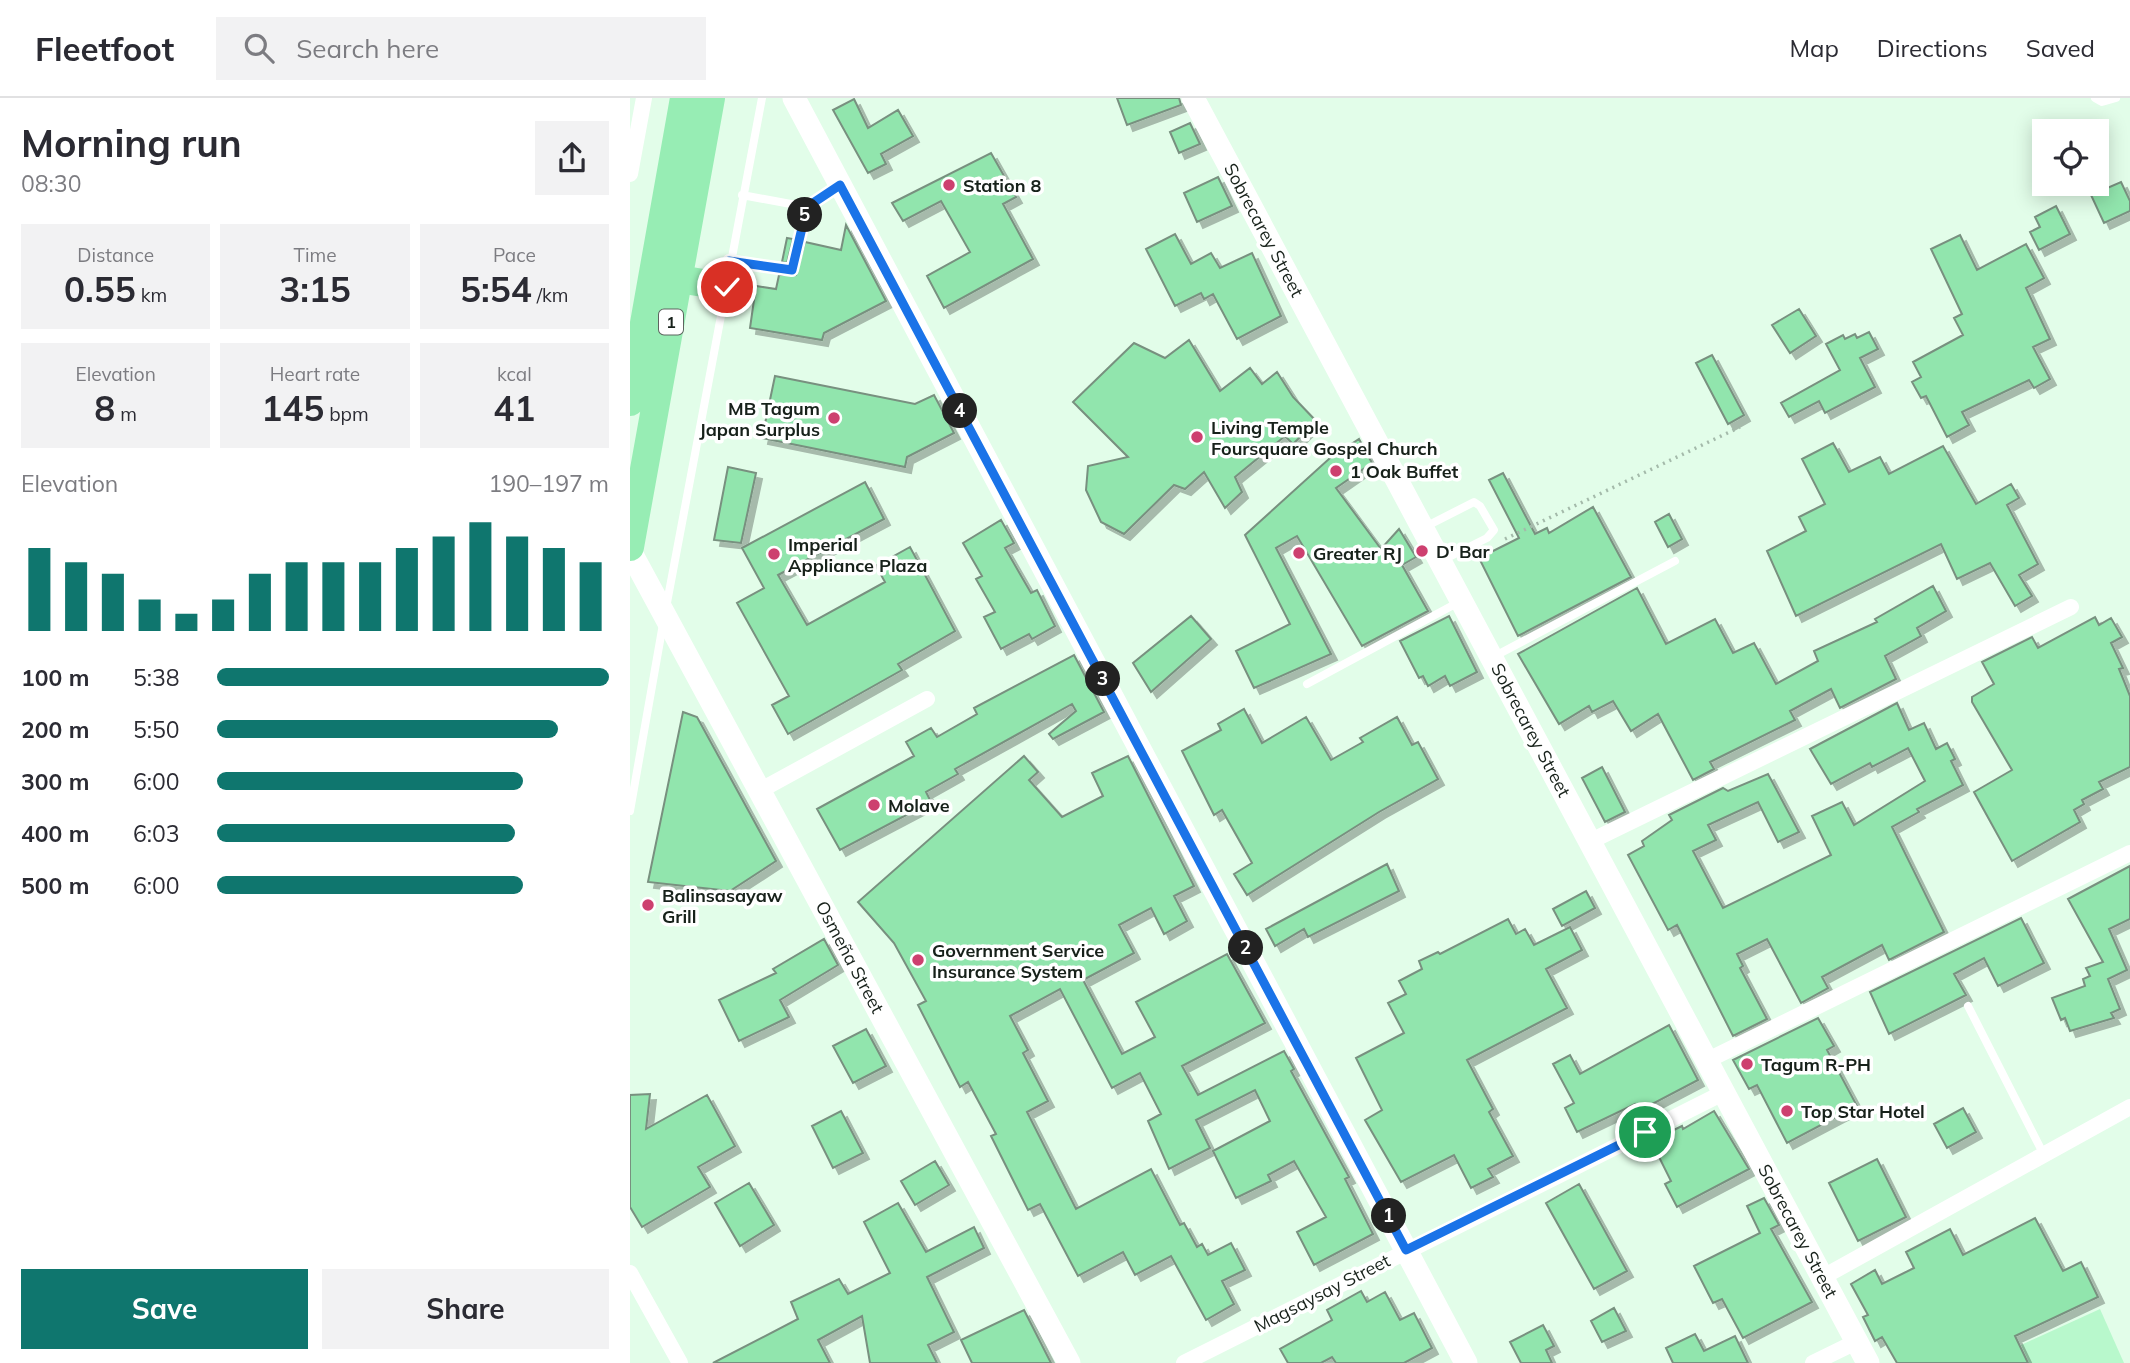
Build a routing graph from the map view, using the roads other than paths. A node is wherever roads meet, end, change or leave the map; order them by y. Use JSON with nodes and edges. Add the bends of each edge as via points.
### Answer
{"nodes":[{"id":1,"x":644,"y":98,"type":"edge"},
{"id":2,"x":684,"y":98,"type":"edge"},
{"id":3,"x":711,"y":98,"type":"edge"},
{"id":4,"x":762,"y":98,"type":"edge"},
{"id":5,"x":794,"y":98,"type":"edge"},
{"id":6,"x":1193,"y":98,"type":"edge"},
{"id":7,"x":2095,"y":98,"type":"edge"},
{"id":8,"x":2116,"y":98,"type":"edge"},
{"id":9,"x":630,"y":174,"type":"edge"},
{"id":10,"x":840,"y":185,"type":"junction"},
{"id":11,"x":742,"y":195,"type":"junction"},
{"id":12,"x":807,"y":207,"type":"junction"},
{"id":13,"x":728,"y":274,"type":"junction"},
{"id":14,"x":679,"y":279,"type":"junction"},
{"id":15,"x":634,"y":352,"type":"edge"},
{"id":16,"x":630,"y":402,"type":"edge"},
{"id":17,"x":1423,"y":528,"type":"junction"},
{"id":18,"x":630,"y":549,"type":"edge"},
{"id":19,"x":1441,"y":561,"type":"junction"},
{"id":20,"x":1675,"y":561,"type":"dead end"},
{"id":21,"x":1462,"y":600,"type":"junction"},
{"id":22,"x":2071,"y":607,"type":"dead end"},
{"id":23,"x":665,"y":616,"type":"junction"},
{"id":24,"x":1492,"y":658,"type":"junction"},
{"id":25,"x":1307,"y":684,"type":"dead end"},
{"id":26,"x":927,"y":699,"type":"dead end"},
{"id":27,"x":761,"y":790,"type":"junction"},
{"id":28,"x":630,"y":811,"type":"edge"},
{"id":29,"x":1591,"y":841,"type":"junction"},
{"id":30,"x":2130,"y":853,"type":"edge"},
{"id":31,"x":1968,"y":1006,"type":"dead end"},
{"id":32,"x":1708,"y":1060,"type":"junction"},
{"id":33,"x":1725,"y":1092,"type":"junction"},
{"id":34,"x":2130,"y":1107,"type":"edge"},
{"id":35,"x":2043,"y":1153,"type":"junction"},
{"id":36,"x":1406,"y":1250,"type":"junction"},
{"id":37,"x":630,"y":1273,"type":"edge"},
{"id":38,"x":1822,"y":1277,"type":"junction"},
{"id":39,"x":1857,"y":1342,"type":"junction"},
{"id":40,"x":680,"y":1363,"type":"edge"},
{"id":41,"x":1069,"y":1363,"type":"edge"},
{"id":42,"x":1184,"y":1363,"type":"edge"},
{"id":43,"x":1466,"y":1363,"type":"edge"},
{"id":44,"x":1813,"y":1363,"type":"edge"},
{"id":45,"x":1868,"y":1363,"type":"edge"}],
"edges":[{"from":1,"to":9,"type":"street"},
{"from":2,"to":15,"type":"highway","number":"1"},
{"from":3,"to":14,"type":"highway","number":"1"},
{"from":4,"to":11,"type":"lane"},
{"from":5,"to":10,"type":"street"},
{"from":6,"to":17,"type":"street","name":"Sobrecarey Street"},
{"from":7,"to":8,"type":"lane","via":[[2102,102]]},
{"from":10,"to":12,"type":"lane"},
{"from":10,"to":36,"type":"street"},
{"from":11,"to":12,"type":"lane"},
{"from":11,"to":13,"type":"lane"},
{"from":12,"to":13,"type":"lane","via":[[792,270]]},
{"from":13,"to":14,"type":"highway"},
{"from":13,"to":23,"type":"lane"},
{"from":14,"to":18,"type":"highway","number":"1"},
{"from":15,"to":16,"type":"highway","number":"1"},
{"from":17,"to":19,"type":"street","name":"Sobrecarey Street"},
{"from":17,"to":19,"type":"lane","via":[[1474,502],[1494,530]]},
{"from":18,"to":23,"type":"street","name":"Osmeña Street"},
{"from":19,"to":21,"type":"street","name":"Sobrecarey Street"},
{"from":20,"to":24,"type":"lane"},
{"from":21,"to":24,"type":"street","name":"Sobrecarey Street"},
{"from":21,"to":25,"type":"lane"},
{"from":22,"to":29,"type":"street"},
{"from":23,"to":27,"type":"street","name":"Osmeña Street"},
{"from":23,"to":28,"type":"lane"},
{"from":24,"to":29,"type":"street","name":"Sobrecarey Street"},
{"from":26,"to":27,"type":"street"},
{"from":27,"to":41,"type":"street","name":"Osmeña Street"},
{"from":29,"to":32,"type":"street","name":"Sobrecarey Street"},
{"from":30,"to":32,"type":"street"},
{"from":31,"to":35,"type":"lane"},
{"from":32,"to":33,"type":"street","name":"Sobrecarey Street"},
{"from":33,"to":36,"type":"street","name":"Magsaysay Street"},
{"from":33,"to":38,"type":"street","name":"Sobrecarey Street"},
{"from":34,"to":35,"type":"street"},
{"from":35,"to":38,"type":"street"},
{"from":36,"to":42,"type":"street","name":"Magsaysay Street"},
{"from":36,"to":43,"type":"street"},
{"from":37,"to":40,"type":"street"},
{"from":38,"to":39,"type":"street","name":"Sobrecarey Street"},
{"from":39,"to":44,"type":"street"},
{"from":39,"to":45,"type":"street","name":"Sobrecarey Street"}]}
